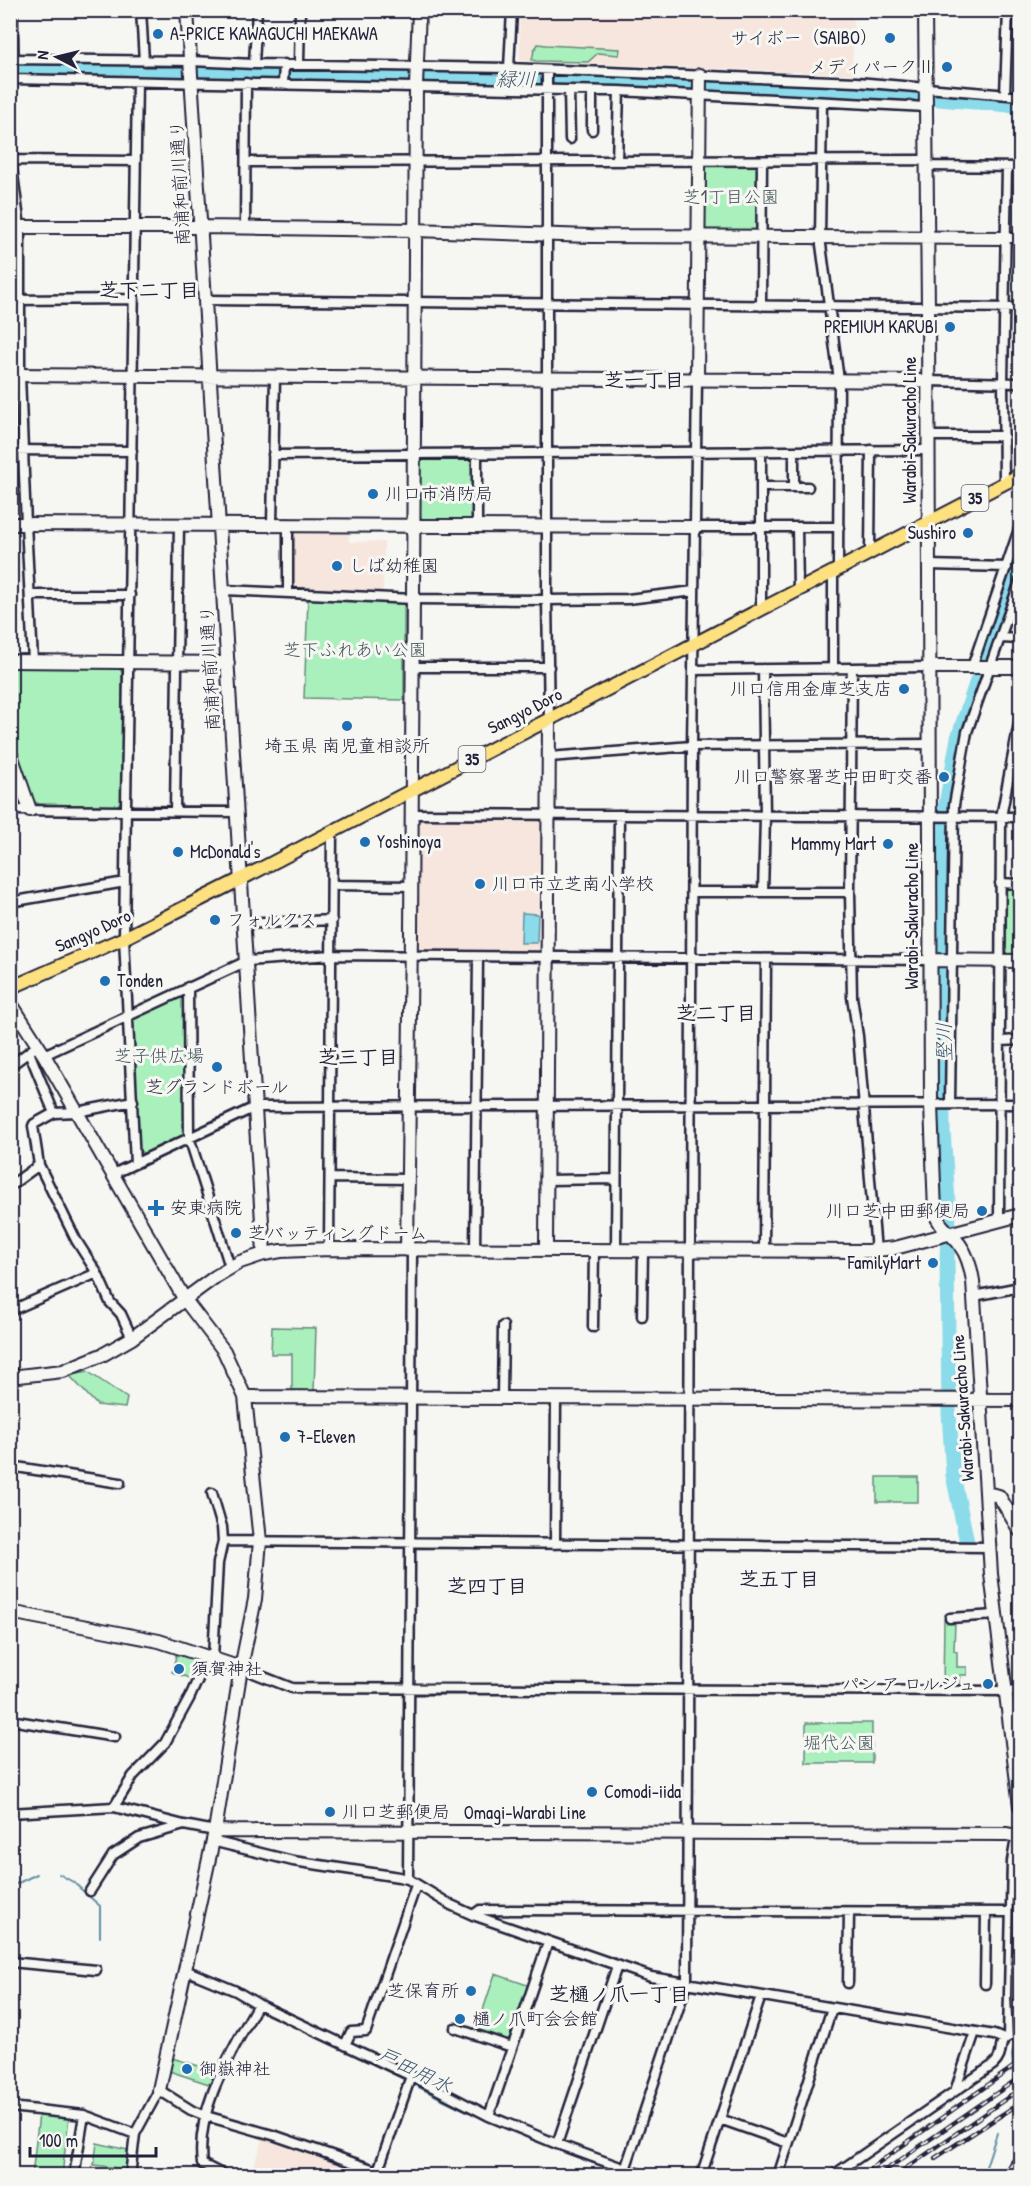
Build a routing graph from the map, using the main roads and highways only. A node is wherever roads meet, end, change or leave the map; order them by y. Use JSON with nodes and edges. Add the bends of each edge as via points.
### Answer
{"nodes":[{"id":1,"x":1020,"y":475,"type":"edge"},
{"id":2,"x":10,"y":988,"type":"edge"}],
"edges":[{"from":1,"to":2,"type":"main road","name":"Sangyo Doro","number":"35","via":[[241,879],[124,938]]}]}
